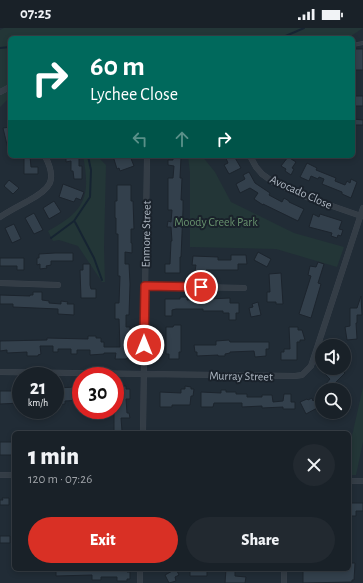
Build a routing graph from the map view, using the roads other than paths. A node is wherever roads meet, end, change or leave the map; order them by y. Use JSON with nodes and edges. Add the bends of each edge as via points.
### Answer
{"nodes":[{"id":1,"x":46,"y":158,"type":"edge"},
{"id":2,"x":147,"y":158,"type":"edge"},
{"id":3,"x":251,"y":158,"type":"edge"},
{"id":4,"x":363,"y":208,"type":"edge"},
{"id":5,"x":360,"y":216,"type":"junction"},
{"id":6,"x":0,"y":217,"type":"edge"},
{"id":7,"x":0,"y":283,"type":"edge"},
{"id":8,"x":58,"y":285,"type":"dead end"},
{"id":9,"x":145,"y":286,"type":"junction"},
{"id":10,"x":244,"y":288,"type":"dead end"},
{"id":11,"x":0,"y":372,"type":"edge"},
{"id":12,"x":144,"y":374,"type":"junction"},
{"id":13,"x":143,"y":431,"type":"edge"},
{"id":14,"x":0,"y":475,"type":"edge"},
{"id":15,"x":12,"y":475,"type":"edge"},
{"id":16,"x":351,"y":481,"type":"edge"},
{"id":17,"x":363,"y":481,"type":"edge"},
{"id":18,"x":140,"y":571,"type":"edge"},
{"id":19,"x":284,"y":571,"type":"edge"},
{"id":20,"x":140,"y":583,"type":"edge"},
{"id":21,"x":284,"y":583,"type":"edge"}],
"edges":[{"from":1,"to":6,"type":"street","via":[[52,171],[48,188]]},
{"from":2,"to":9,"type":"street","name":"Enmore Street"},
{"from":3,"to":5,"type":"street","name":"Avocado Close","via":[[262,174],[273,182]]},
{"from":4,"to":5,"type":"street","name":"Murray Street"},
{"from":5,"to":12,"type":"street","name":"Murray Street","via":[[311,366],[302,375]]},
{"from":7,"to":8,"type":"street"},
{"from":9,"to":10,"type":"street"},
{"from":9,"to":12,"type":"street","name":"Enmore Street"},
{"from":11,"to":12,"type":"street","name":"Murray Street"},
{"from":12,"to":13,"type":"street","name":"Enmore Street"},
{"from":14,"to":15,"type":"street"},
{"from":16,"to":17,"type":"street"},
{"from":18,"to":20,"type":"street"},
{"from":19,"to":21,"type":"street"}]}
